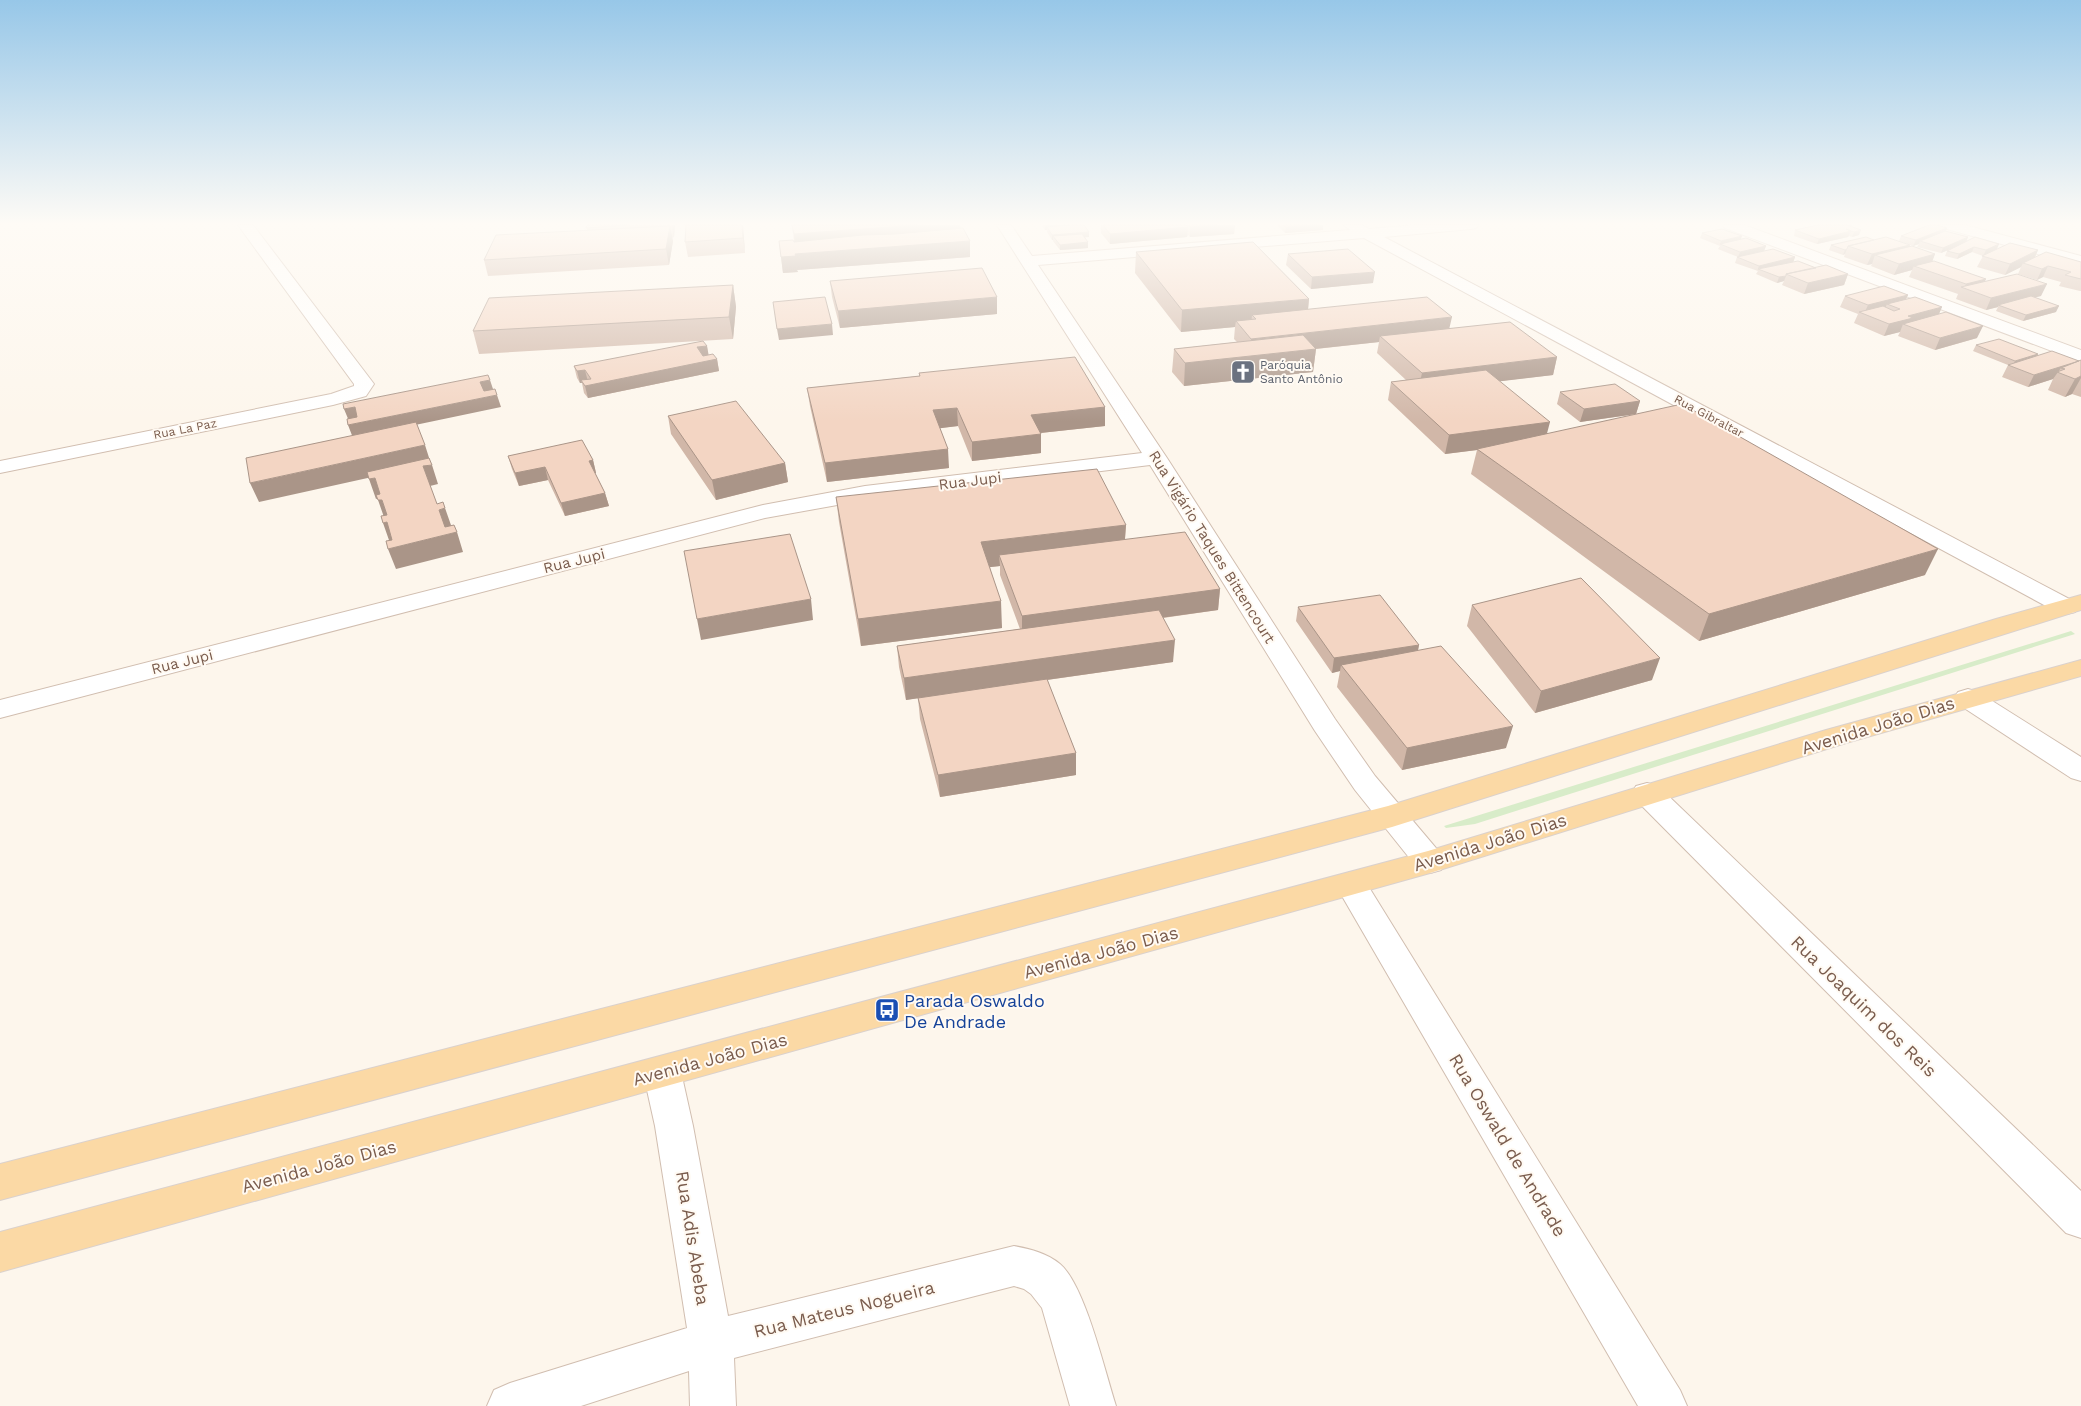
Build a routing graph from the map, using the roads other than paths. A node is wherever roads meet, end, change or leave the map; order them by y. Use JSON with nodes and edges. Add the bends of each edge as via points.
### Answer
{"nodes":[{"id":1,"x":294,"y":291,"type":"edge"},
{"id":2,"x":1047,"y":291,"type":"edge"},
{"id":3,"x":1475,"y":291,"type":"edge"},
{"id":4,"x":1906,"y":291,"type":"edge"},
{"id":5,"x":2081,"y":356,"type":"edge"},
{"id":6,"x":1156,"y":458,"type":"junction"},
{"id":7,"x":0,"y":466,"type":"edge"},
{"id":8,"x":2076,"y":606,"type":"edge"},
{"id":9,"x":2081,"y":668,"type":"edge"},
{"id":10,"x":1968,"y":698,"type":"junction"},
{"id":11,"x":0,"y":709,"type":"edge"},
{"id":12,"x":2081,"y":772,"type":"edge"},
{"id":13,"x":1647,"y":793,"type":"junction"},
{"id":14,"x":1392,"y":816,"type":"junction"},
{"id":15,"x":1430,"y":862,"type":"junction"},
{"id":16,"x":1351,"y":884,"type":"junction"},
{"id":17,"x":662,"y":1072,"type":"junction"},
{"id":18,"x":0,"y":1182,"type":"edge"},
{"id":19,"x":2081,"y":1219,"type":"edge"},
{"id":20,"x":0,"y":1252,"type":"edge"},
{"id":21,"x":710,"y":1342,"type":"junction"},
{"id":22,"x":510,"y":1406,"type":"edge"},
{"id":23,"x":713,"y":1406,"type":"edge"},
{"id":24,"x":1093,"y":1406,"type":"edge"},
{"id":25,"x":1664,"y":1406,"type":"edge"}],
"edges":[{"from":1,"to":7,"type":"street","name":"Rua La Paz","via":[[364,384],[359,392]]},
{"from":2,"to":6,"type":"street","name":"Rua Vigário Taques Bittencourt"},
{"from":3,"to":8,"type":"street","name":"Rua Gibraltar"},
{"from":4,"to":5,"type":"street"},
{"from":6,"to":11,"type":"street","name":"Rua Jupi","via":[[820,500],[763,512]]},
{"from":6,"to":14,"type":"street","name":"Rua Vigário Taques Bittencourt","via":[[1325,725]]},
{"from":8,"to":14,"type":"main road","via":[[2005,624]]},
{"from":9,"to":10,"type":"main road","name":"Avenida João Dias"},
{"from":10,"to":12,"type":"street"},
{"from":10,"to":13,"type":"main road","name":"Avenida João Dias"},
{"from":13,"to":15,"type":"main road","name":"Avenida João Dias"},
{"from":13,"to":19,"type":"street","name":"Rua Joaquim dos Reis"},
{"from":14,"to":15,"type":"street","name":"Rua Vigário Taques Bittencourt"},
{"from":14,"to":18,"type":"main road"},
{"from":15,"to":16,"type":"main road","name":"Avenida João Dias"},
{"from":16,"to":17,"type":"main road","name":"Avenida João Dias"},
{"from":16,"to":25,"type":"street","name":"Rua Oswald de Andrade"},
{"from":17,"to":20,"type":"main road","name":"Avenida João Dias"},
{"from":17,"to":21,"type":"street","name":"Rua Adis Abeba"},
{"from":21,"to":22,"type":"street","name":"Rua Mateus Nogueira"},
{"from":21,"to":23,"type":"street","name":"Rua Adis Abeba"},
{"from":21,"to":24,"type":"street","name":"Rua Mateus Nogueira","via":[[1014,1266],[1033,1270],[1046,1279],[1060,1297]]}]}
